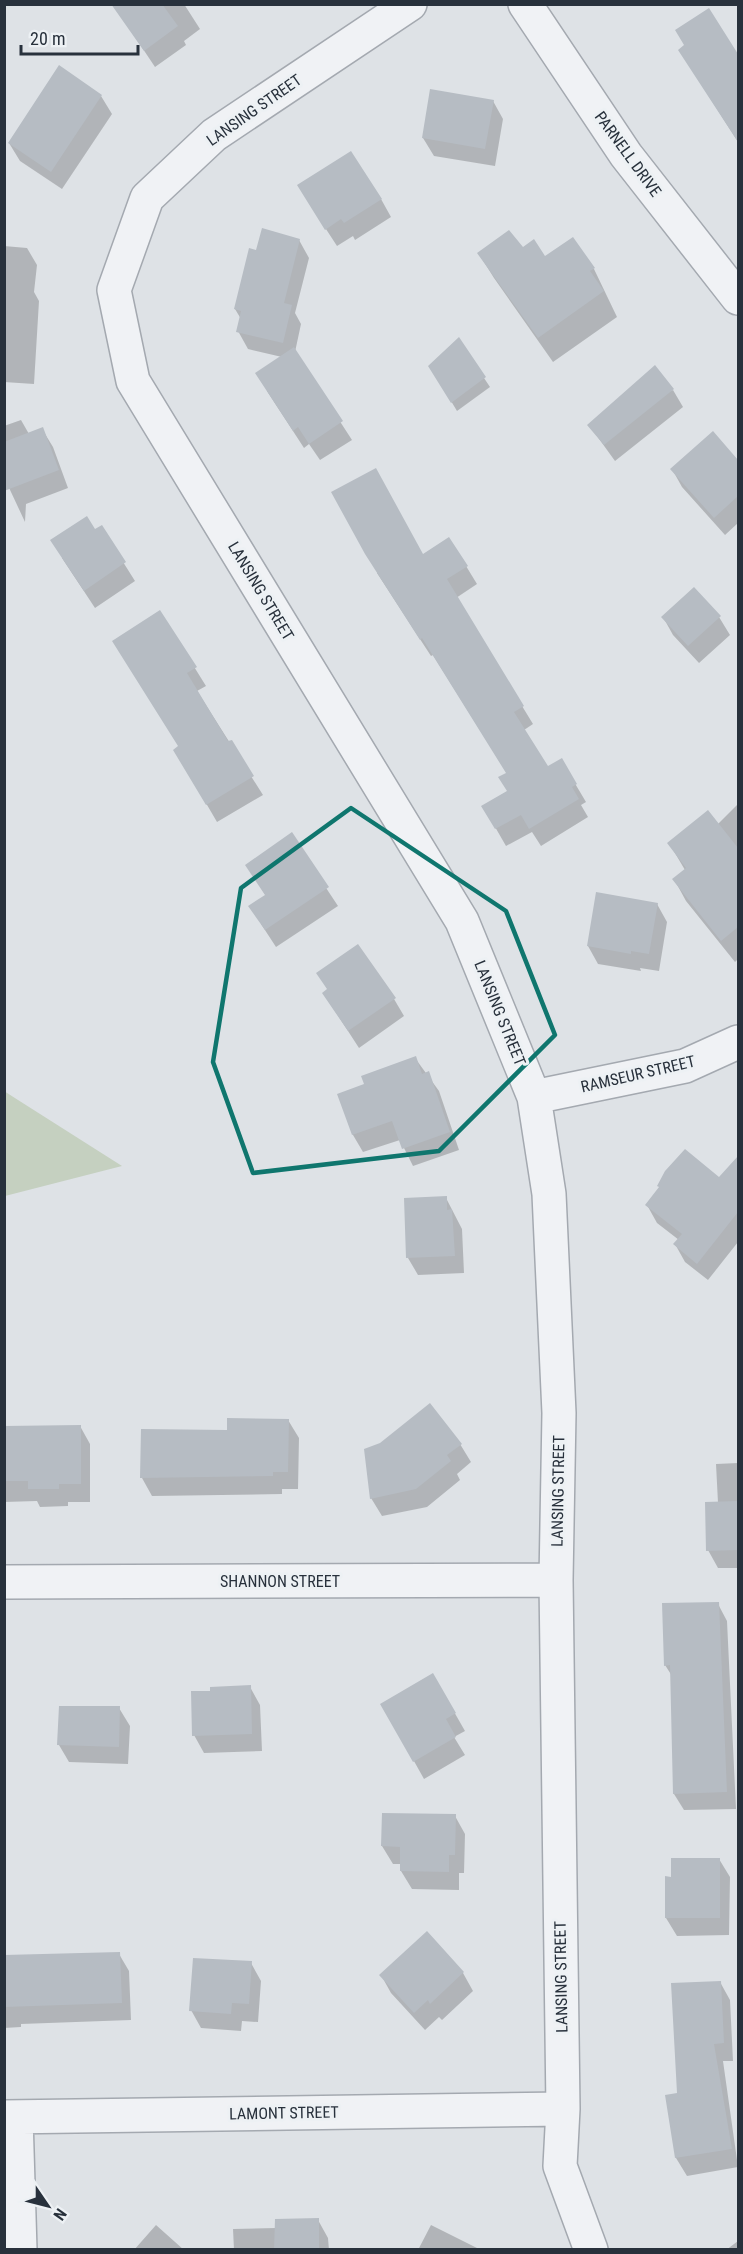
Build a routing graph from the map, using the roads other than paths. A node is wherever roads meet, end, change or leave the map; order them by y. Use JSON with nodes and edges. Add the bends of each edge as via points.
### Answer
{"nodes":[{"id":1,"x":410,"y":4,"type":"edge"},
{"id":2,"x":525,"y":4,"type":"edge"},
{"id":3,"x":738,"y":298,"type":"edge"},
{"id":4,"x":738,"y":1042,"type":"edge"},
{"id":5,"x":534,"y":1097,"type":"junction"},
{"id":6,"x":556,"y":1580,"type":"junction"},
{"id":7,"x":4,"y":1582,"type":"edge"},
{"id":8,"x":563,"y":2109,"type":"junction"},
{"id":9,"x":10,"y":2117,"type":"edge"},
{"id":10,"x":20,"y":2250,"type":"edge"},
{"id":11,"x":591,"y":2250,"type":"edge"}],
"edges":[{"from":1,"to":5,"type":"street","name":"LANSING STREET","via":[[214,135],[147,198],[114,290],[133,381],[462,921]]},
{"from":2,"to":3,"type":"street","name":"PARNELL DRIVE","via":[[626,155]]},
{"from":4,"to":5,"type":"street","name":"RAMSEUR STREET","via":[[685,1066]]},
{"from":5,"to":6,"type":"street","name":"LANSING STREET","via":[[549,1194],[559,1413]]},
{"from":6,"to":7,"type":"street","name":"SHANNON STREET"},
{"from":6,"to":8,"type":"street","name":"LANSING STREET"},
{"from":8,"to":9,"type":"street","name":"LAMONT STREET"},
{"from":8,"to":11,"type":"street","name":"LANSING STREET","via":[[560,2166]]},
{"from":9,"to":10,"type":"street"}]}
